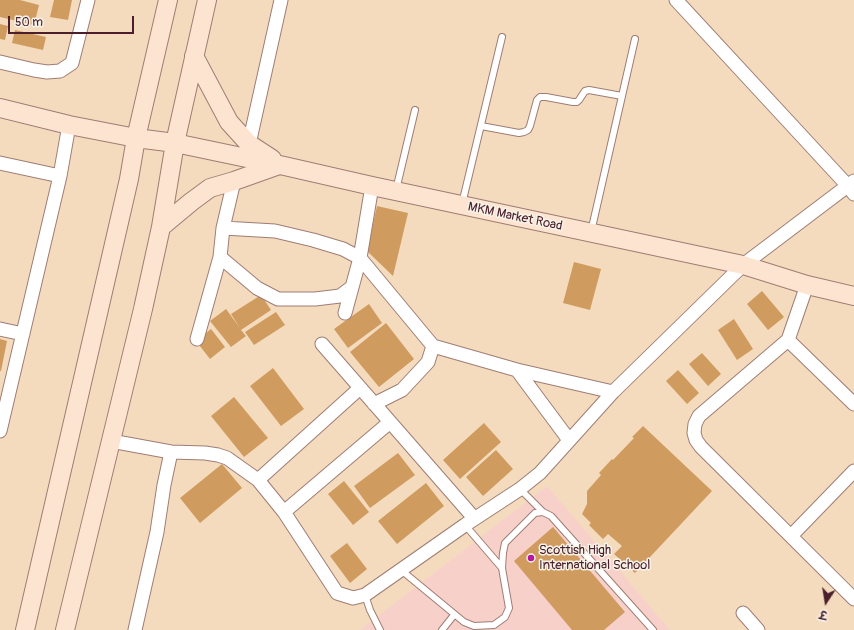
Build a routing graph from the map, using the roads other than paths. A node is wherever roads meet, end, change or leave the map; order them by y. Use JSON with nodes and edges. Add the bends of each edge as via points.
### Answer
{"nodes":[{"id":1,"x":88,"y":0,"type":"edge"},
{"id":2,"x":168,"y":0,"type":"edge"},
{"id":3,"x":207,"y":0,"type":"edge"},
{"id":4,"x":281,"y":0,"type":"edge"},
{"id":5,"x":676,"y":0,"type":"edge"},
{"id":6,"x":502,"y":37,"type":"dead end"},
{"id":7,"x":635,"y":39,"type":"dead end"},
{"id":8,"x":194,"y":56,"type":"junction"},
{"id":9,"x":0,"y":62,"type":"edge"},
{"id":10,"x":622,"y":96,"type":"junction"},
{"id":11,"x":0,"y":108,"type":"edge"},
{"id":12,"x":416,"y":110,"type":"dead end"},
{"id":13,"x":69,"y":125,"type":"junction"},
{"id":14,"x":481,"y":126,"type":"junction"},
{"id":15,"x":136,"y":138,"type":"junction"},
{"id":16,"x":176,"y":143,"type":"junction"},
{"id":17,"x":249,"y":144,"type":"junction"},
{"id":18,"x":0,"y":163,"type":"edge"},
{"id":19,"x":280,"y":165,"type":"junction"},
{"id":20,"x":60,"y":176,"type":"junction"},
{"id":21,"x":234,"y":181,"type":"junction"},
{"id":22,"x":372,"y":186,"type":"junction"},
{"id":23,"x":852,"y":187,"type":"edge"},
{"id":24,"x":396,"y":192,"type":"junction"},
{"id":25,"x":462,"y":205,"type":"junction"},
{"id":26,"x":161,"y":227,"type":"junction"},
{"id":27,"x":223,"y":228,"type":"junction"},
{"id":28,"x":591,"y":233,"type":"junction"},
{"id":29,"x":220,"y":256,"type":"junction"},
{"id":30,"x":360,"y":258,"type":"junction"},
{"id":31,"x":742,"y":265,"type":"junction"},
{"id":32,"x":807,"y":286,"type":"junction"},
{"id":33,"x":352,"y":287,"type":"junction"},
{"id":34,"x":854,"y":296,"type":"edge"},
{"id":35,"x":345,"y":313,"type":"dead end"},
{"id":36,"x":0,"y":329,"type":"edge"},
{"id":37,"x":23,"y":334,"type":"junction"},
{"id":38,"x":197,"y":339,"type":"dead end"},
{"id":39,"x":788,"y":340,"type":"junction"},
{"id":40,"x":322,"y":344,"type":"dead end"},
{"id":41,"x":433,"y":346,"type":"junction"},
{"id":42,"x":517,"y":370,"type":"junction"},
{"id":43,"x":360,"y":388,"type":"junction"},
{"id":44,"x":614,"y":392,"type":"junction"},
{"id":45,"x":374,"y":404,"type":"junction"},
{"id":46,"x":854,"y":404,"type":"edge"},
{"id":47,"x":390,"y":422,"type":"junction"},
{"id":48,"x":0,"y":431,"type":"edge"},
{"id":49,"x":569,"y":440,"type":"junction"},
{"id":50,"x":111,"y":441,"type":"junction"},
{"id":51,"x":171,"y":452,"type":"junction"},
{"id":52,"x":854,"y":471,"type":"edge"},
{"id":53,"x":258,"y":480,"type":"junction"},
{"id":54,"x":520,"y":489,"type":"junction"},
{"id":55,"x":284,"y":512,"type":"junction"},
{"id":56,"x":543,"y":512,"type":"junction"},
{"id":57,"x":470,"y":521,"type":"junction"},
{"id":58,"x":791,"y":536,"type":"junction"},
{"id":59,"x":502,"y":568,"type":"junction"},
{"id":60,"x":401,"y":570,"type":"junction"},
{"id":61,"x":365,"y":595,"type":"junction"},
{"id":62,"x":854,"y":598,"type":"edge"},
{"id":63,"x":743,"y":613,"type":"dead end"},
{"id":64,"x":454,"y":615,"type":"junction"},
{"id":65,"x":25,"y":630,"type":"edge"},
{"id":66,"x":65,"y":630,"type":"edge"},
{"id":67,"x":135,"y":630,"type":"edge"},
{"id":68,"x":380,"y":630,"type":"edge"},
{"id":69,"x":443,"y":630,"type":"edge"},
{"id":70,"x":653,"y":630,"type":"edge"},
{"id":71,"x":758,"y":630,"type":"edge"}],
"edges":[{"from":1,"to":9,"type":"street","via":[[72,63],[60,71],[47,72]]},
{"from":2,"to":15,"type":"main road"},
{"from":3,"to":8,"type":"main road"},
{"from":4,"to":17,"type":"street"},
{"from":5,"to":23,"type":"street"},
{"from":6,"to":14,"type":"lane"},
{"from":7,"to":10,"type":"lane"},
{"from":8,"to":16,"type":"main road"},
{"from":8,"to":17,"type":"main road","via":[[229,122]]},
{"from":10,"to":14,"type":"lane","via":[[589,90],[585,91],[577,102],[540,97],[530,126],[524,132]]},
{"from":10,"to":28,"type":"lane"},
{"from":11,"to":13,"type":"main road","name":"MKM Market Road"},
{"from":12,"to":24,"type":"lane"},
{"from":13,"to":15,"type":"main road","name":"MKM Market Road"},
{"from":13,"to":20,"type":"street"},
{"from":14,"to":25,"type":"lane"},
{"from":15,"to":16,"type":"main road","name":"MKM Market Road"},
{"from":15,"to":65,"type":"main road","via":[[129,179]]},
{"from":16,"to":19,"type":"main road","name":"MKM Market Road"},
{"from":16,"to":26,"type":"main road"},
{"from":17,"to":19,"type":"main road"},
{"from":18,"to":20,"type":"street"},
{"from":19,"to":21,"type":"main road"},
{"from":19,"to":22,"type":"main road","name":"MKM Market Road"},
{"from":20,"to":37,"type":"street"},
{"from":21,"to":26,"type":"main road","via":[[210,188]]},
{"from":21,"to":27,"type":"street"},
{"from":22,"to":24,"type":"main road","name":"MKM Market Road"},
{"from":22,"to":30,"type":"street"},
{"from":23,"to":31,"type":"street"},
{"from":24,"to":25,"type":"main road","name":"MKM Market Road"},
{"from":25,"to":28,"type":"main road","name":"MKM Market Road"},
{"from":26,"to":50,"type":"main road","via":[[144,309]]},
{"from":27,"to":29,"type":"street"},
{"from":27,"to":30,"type":"street","via":[[274,232],[313,240],[343,249]]},
{"from":28,"to":31,"type":"main road","name":"MKM Market Road"},
{"from":29,"to":33,"type":"street","via":[[257,288],[278,299],[340,296]]},
{"from":29,"to":38,"type":"street"},
{"from":30,"to":33,"type":"street"},
{"from":30,"to":41,"type":"street"},
{"from":31,"to":32,"type":"main road","name":"MKM Market Road"},
{"from":31,"to":44,"type":"street"},
{"from":32,"to":34,"type":"main road","name":"MKM Market Road"},
{"from":32,"to":39,"type":"street"},
{"from":33,"to":35,"type":"street"},
{"from":36,"to":37,"type":"street"},
{"from":37,"to":48,"type":"street"},
{"from":39,"to":46,"type":"street"},
{"from":39,"to":58,"type":"street","via":[[699,416],[694,433],[701,447]]},
{"from":40,"to":43,"type":"street"},
{"from":41,"to":42,"type":"street"},
{"from":41,"to":45,"type":"street","via":[[428,362],[402,390]]},
{"from":42,"to":44,"type":"street"},
{"from":42,"to":49,"type":"street"},
{"from":43,"to":45,"type":"street"},
{"from":43,"to":53,"type":"street"},
{"from":44,"to":49,"type":"street"},
{"from":45,"to":47,"type":"street"},
{"from":47,"to":55,"type":"street"},
{"from":47,"to":57,"type":"street"},
{"from":49,"to":54,"type":"street","via":[[540,473]]},
{"from":50,"to":51,"type":"street"},
{"from":50,"to":66,"type":"main road"},
{"from":51,"to":53,"type":"street","via":[[218,455],[227,458]]},
{"from":51,"to":67,"type":"street","via":[[157,532]]},
{"from":52,"to":58,"type":"street"},
{"from":53,"to":55,"type":"street"},
{"from":54,"to":56,"type":"lane"},
{"from":54,"to":57,"type":"street"},
{"from":55,"to":61,"type":"street","via":[[336,593],[353,598]]},
{"from":56,"to":59,"type":"lane","via":[[535,513],[505,543]]},
{"from":56,"to":70,"type":"lane","via":[[551,516]]},
{"from":57,"to":59,"type":"lane"},
{"from":57,"to":60,"type":"street"},
{"from":58,"to":62,"type":"street"},
{"from":59,"to":64,"type":"lane","via":[[509,608],[505,617],[494,625],[474,626]]},
{"from":60,"to":61,"type":"street"},
{"from":60,"to":64,"type":"lane"},
{"from":61,"to":68,"type":"lane"},
{"from":63,"to":71,"type":"street"},
{"from":64,"to":69,"type":"lane"}]}
